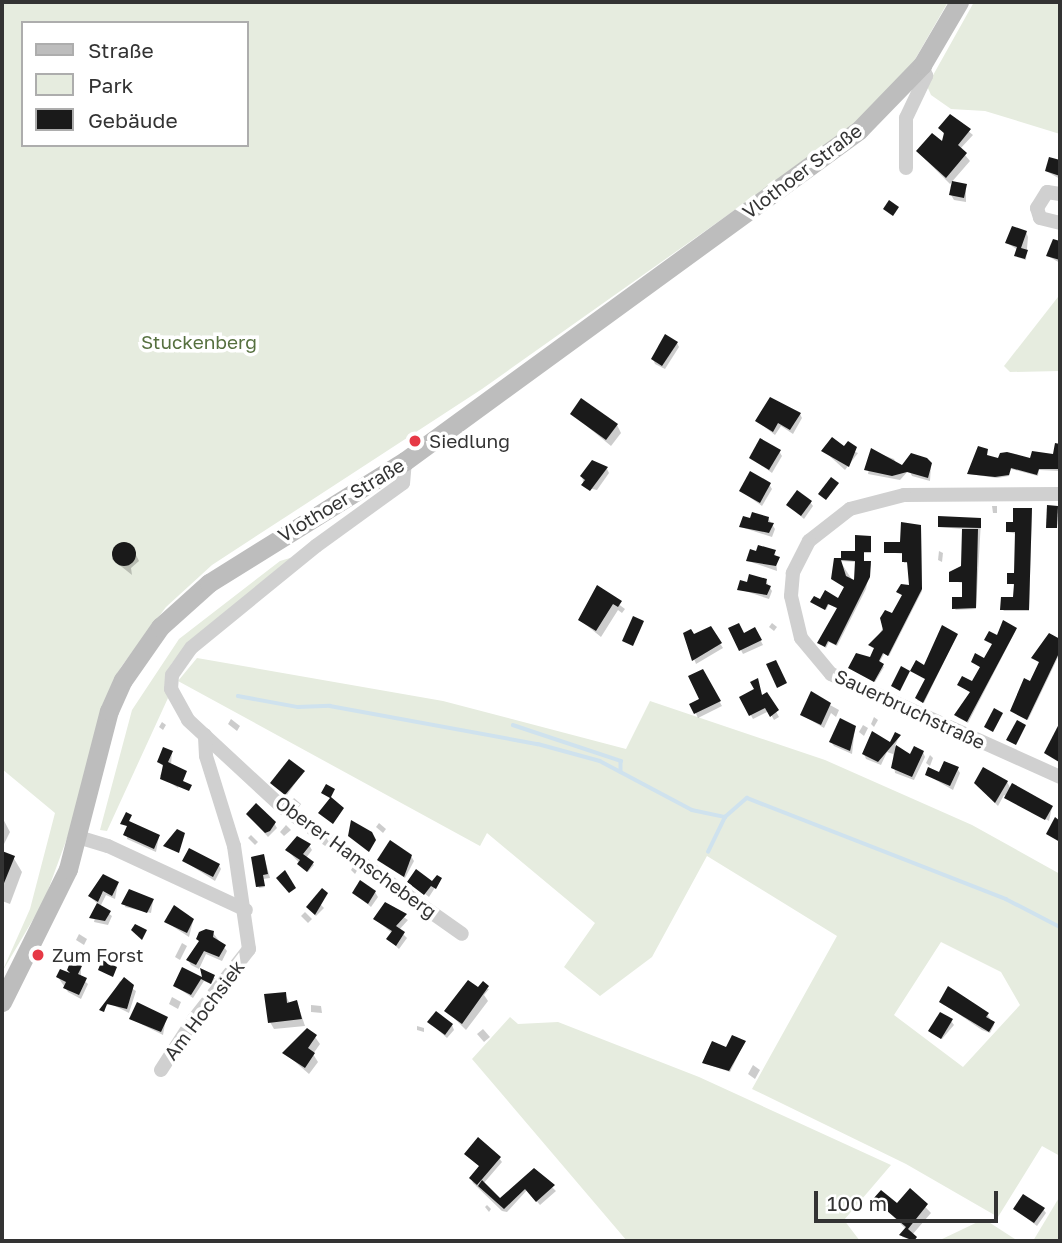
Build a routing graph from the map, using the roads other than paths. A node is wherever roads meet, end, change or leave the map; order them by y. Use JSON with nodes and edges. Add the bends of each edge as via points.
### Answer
{"nodes":[{"id":1,"x":959,"y":2,"type":"edge"},
{"id":2,"x":922,"y":65,"type":"junction"},
{"id":3,"x":906,"y":168,"type":"dead end"},
{"id":4,"x":1060,"y":194,"type":"edge"},
{"id":5,"x":1060,"y":223,"type":"edge"},
{"id":6,"x":405,"y":461,"type":"junction"},
{"id":7,"x":1060,"y":494,"type":"edge"},
{"id":8,"x":205,"y":735,"type":"junction"},
{"id":9,"x":1060,"y":777,"type":"edge"},
{"id":10,"x":78,"y":837,"type":"junction"},
{"id":11,"x":246,"y":910,"type":"junction"},
{"id":12,"x":462,"y":933,"type":"dead end"},
{"id":13,"x":2,"y":1000,"type":"edge"},
{"id":14,"x":161,"y":1070,"type":"dead end"}],
"edges":[{"from":1,"to":2,"type":"main road","name":"Vlothoer Straße"},
{"from":2,"to":3,"type":"street","via":[[926,76],[906,118]]},
{"from":2,"to":6,"type":"main road","name":"Vlothoer Straße","via":[[859,130]]},
{"from":4,"to":5,"type":"street","via":[[1047,192],[1037,208],[1040,218]]},
{"from":6,"to":8,"type":"street","name":"Oberer Hamscheberg","via":[[403,483],[217,624],[179,662],[171,689],[176,705]]},
{"from":6,"to":10,"type":"main road","name":"Vlothoer Straße","via":[[209,583],[160,627],[123,680],[109,711]]},
{"from":7,"to":9,"type":"street","name":"Sauerbruchstraße","via":[[904,495],[850,509],[810,541],[793,573],[791,596],[801,638],[831,674]]},
{"from":8,"to":11,"type":"street","name":"Am Hochsiek"},
{"from":8,"to":12,"type":"street","name":"Oberer Hamscheberg","via":[[282,807]]},
{"from":10,"to":11,"type":"street","via":[[108,846]]},
{"from":10,"to":13,"type":"main road","name":"Vlothoer Straße","via":[[49,911]]},
{"from":11,"to":14,"type":"street","name":"Am Hochsiek","via":[[250,937],[242,962],[194,1019]]}]}
